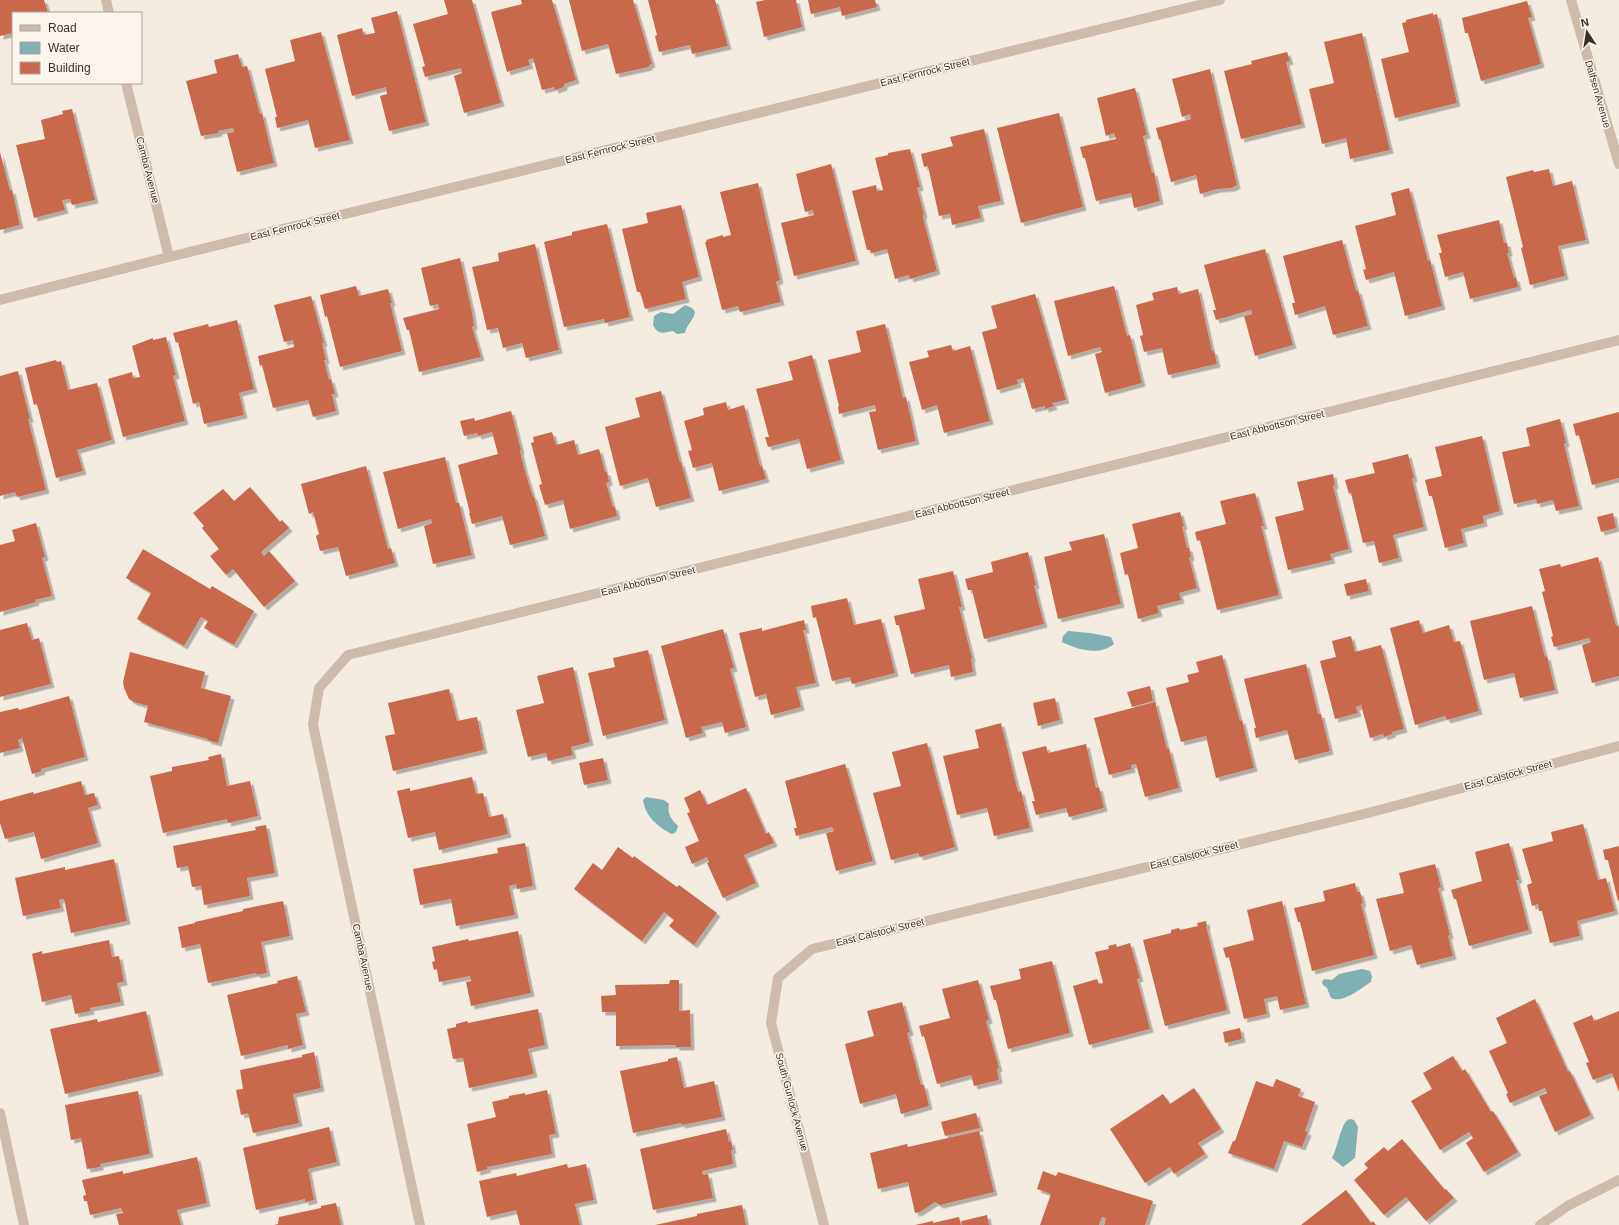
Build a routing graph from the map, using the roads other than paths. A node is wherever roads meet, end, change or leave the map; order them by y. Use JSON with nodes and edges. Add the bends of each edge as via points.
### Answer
{"nodes":[{"id":1,"x":106,"y":0,"type":"edge"},
{"id":2,"x":1220,"y":0,"type":"edge"},
{"id":3,"x":1571,"y":0,"type":"edge"},
{"id":4,"x":109,"y":12,"type":"edge"},
{"id":5,"x":126,"y":84,"type":"edge"},
{"id":6,"x":1619,"y":164,"type":"edge"},
{"id":7,"x":169,"y":257,"type":"junction"},
{"id":8,"x":0,"y":300,"type":"edge"},
{"id":9,"x":1619,"y":340,"type":"edge"},
{"id":10,"x":319,"y":688,"type":"joint"},
{"id":11,"x":1619,"y":746,"type":"edge"},
{"id":12,"x":778,"y":978,"type":"joint"},
{"id":13,"x":0,"y":1113,"type":"edge"},
{"id":14,"x":1619,"y":1180,"type":"edge"},
{"id":15,"x":24,"y":1225,"type":"edge"},
{"id":16,"x":420,"y":1225,"type":"edge"},
{"id":17,"x":824,"y":1225,"type":"edge"},
{"id":18,"x":1540,"y":1225,"type":"edge"}],
"edges":[{"from":1,"to":4,"type":"street"},
{"from":2,"to":7,"type":"street","name":"East Fernrock Street"},
{"from":3,"to":6,"type":"street","name":"Dalfsen Avenue"},
{"from":5,"to":7,"type":"street","name":"Camba Avenue"},
{"from":7,"to":8,"type":"street","name":"East Fernrock Street"},
{"from":9,"to":10,"type":"street","name":"East Abbottson Street","via":[[348,655]]},
{"from":10,"to":16,"type":"street","name":"Camba Avenue","via":[[313,724]]},
{"from":11,"to":12,"type":"street","name":"East Calstock Street","via":[[1368,813],[812,949]]},
{"from":12,"to":17,"type":"street","name":"South Gunlock Avenue","via":[[771,1023]]},
{"from":13,"to":15,"type":"street"},
{"from":14,"to":18,"type":"street","via":[[1569,1205]]}]}
